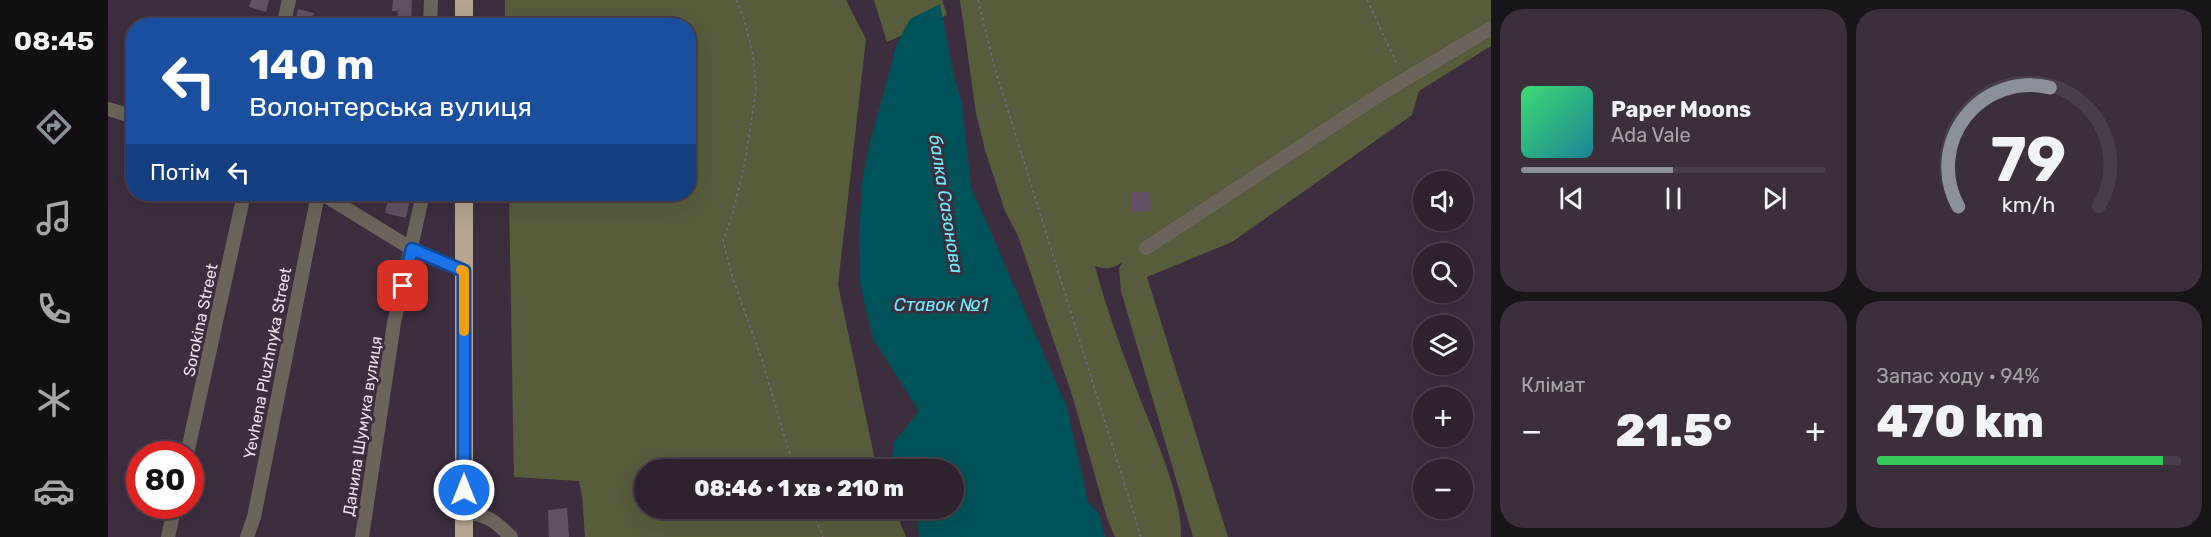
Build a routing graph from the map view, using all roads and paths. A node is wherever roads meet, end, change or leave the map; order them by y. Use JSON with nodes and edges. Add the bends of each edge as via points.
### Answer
{"nodes":[{"id":1,"x":289,"y":0,"type":"edge"},
{"id":2,"x":432,"y":0,"type":"edge"},
{"id":3,"x":464,"y":0,"type":"edge"},
{"id":4,"x":736,"y":0,"type":"edge"},
{"id":5,"x":978,"y":0,"type":"edge"},
{"id":6,"x":1367,"y":0,"type":"edge"},
{"id":7,"x":285,"y":18,"type":"edge"},
{"id":8,"x":431,"y":18,"type":"edge"},
{"id":9,"x":464,"y":18,"type":"edge"},
{"id":10,"x":1491,"y":28,"type":"edge"},
{"id":11,"x":1397,"y":64,"type":"dead end"},
{"id":12,"x":108,"y":108,"type":"edge"},
{"id":13,"x":126,"y":114,"type":"edge"},
{"id":14,"x":242,"y":201,"type":"edge"},
{"id":15,"x":317,"y":201,"type":"edge"},
{"id":16,"x":334,"y":201,"type":"edge"},
{"id":17,"x":422,"y":201,"type":"edge"},
{"id":18,"x":464,"y":201,"type":"edge"},
{"id":19,"x":1146,"y":248,"type":"dead end"},
{"id":20,"x":412,"y":249,"type":"junction"},
{"id":21,"x":464,"y":271,"type":"junction"},
{"id":22,"x":190,"y":441,"type":"edge"},
{"id":23,"x":792,"y":459,"type":"edge"},
{"id":24,"x":464,"y":512,"type":"junction"},
{"id":25,"x":173,"y":519,"type":"edge"},
{"id":26,"x":816,"y":519,"type":"edge"},
{"id":27,"x":168,"y":537,"type":"edge"},
{"id":28,"x":247,"y":537,"type":"edge"},
{"id":29,"x":362,"y":537,"type":"edge"},
{"id":30,"x":464,"y":537,"type":"edge"},
{"id":31,"x":511,"y":537,"type":"edge"},
{"id":32,"x":823,"y":537,"type":"edge"},
{"id":33,"x":1141,"y":537,"type":"edge"}],
"edges":[{"from":1,"to":7,"type":"street"},
{"from":2,"to":8,"type":"street"},
{"from":3,"to":9,"type":"highway"},
{"from":4,"to":23,"type":"path","via":[[753,55],[756,90],[745,162],[723,241]]},
{"from":5,"to":33,"type":"path","via":[[995,69]]},
{"from":6,"to":11,"type":"path"},
{"from":10,"to":19,"type":"street","via":[[1374,99]]},
{"from":12,"to":13,"type":"street"},
{"from":14,"to":22,"type":"street","name":"Sorokina Street"},
{"from":15,"to":28,"type":"street","name":"Yevhena Pluzhnyka Street"},
{"from":16,"to":20,"type":"street"},
{"from":17,"to":20,"type":"street","name":"Данила Шумука вулиця"},
{"from":18,"to":21,"type":"highway"},
{"from":20,"to":21,"type":"street"},
{"from":20,"to":29,"type":"street","name":"Данила Шумука вулиця","via":[[394,323]]},
{"from":21,"to":24,"type":"highway"},
{"from":24,"to":30,"type":"highway"},
{"from":24,"to":31,"type":"street","via":[[493,519]]},
{"from":25,"to":27,"type":"street"},
{"from":26,"to":32,"type":"path"}]}
